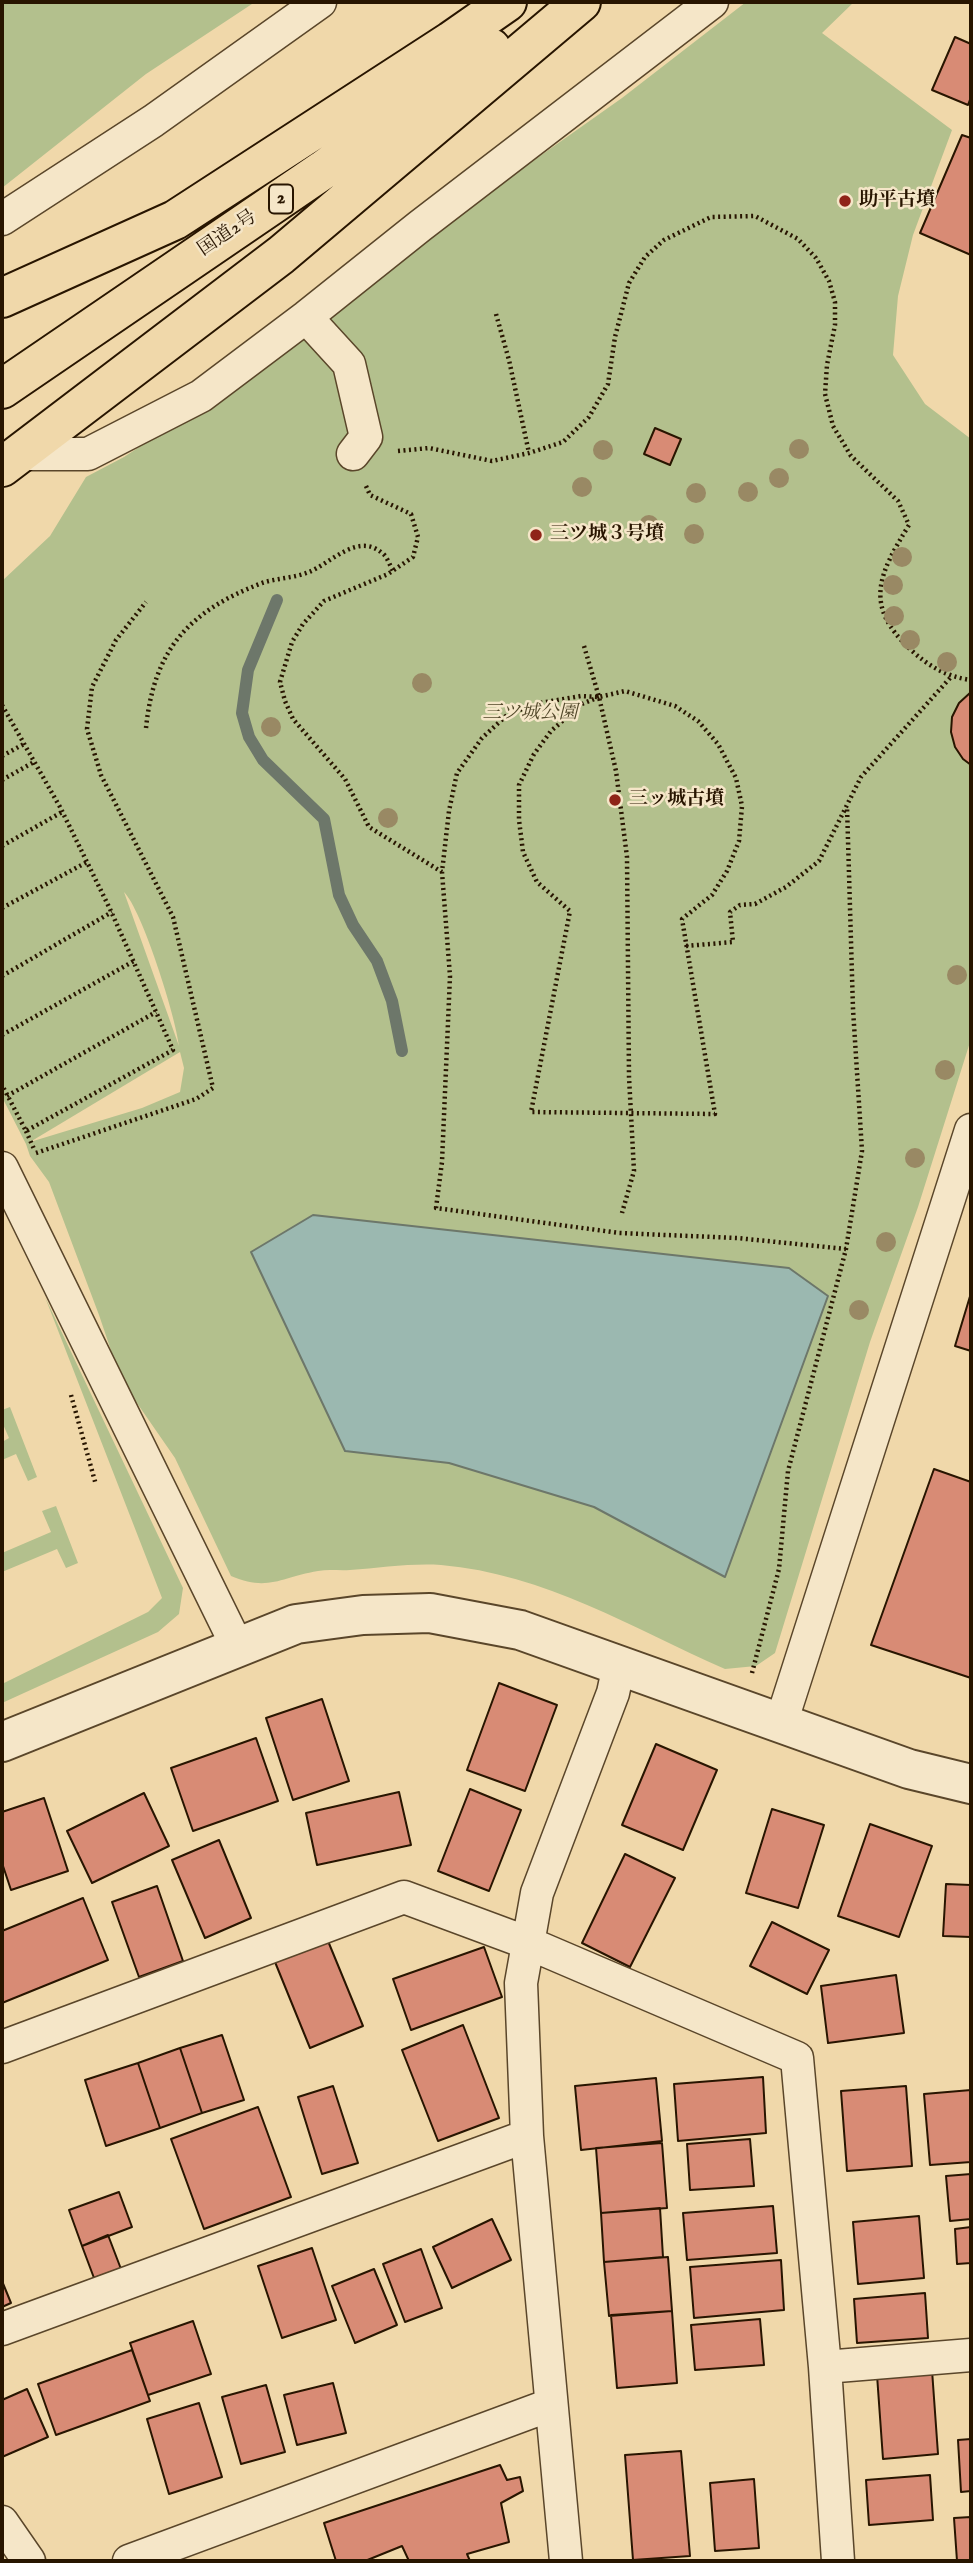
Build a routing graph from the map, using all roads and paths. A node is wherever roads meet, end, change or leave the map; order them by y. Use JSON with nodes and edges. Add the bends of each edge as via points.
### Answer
{"nodes":[{"id":1,"x":320,"y":2,"type":"edge"},
{"id":2,"x":507,"y":2,"type":"edge"},
{"id":3,"x":554,"y":2,"type":"edge"},
{"id":4,"x":581,"y":2,"type":"edge"},
{"id":5,"x":712,"y":2,"type":"edge"},
{"id":6,"x":2,"y":219,"type":"edge"},
{"id":7,"x":2,"y":298,"type":"edge"},
{"id":8,"x":496,"y":314,"type":"dead end"},
{"id":9,"x":306,"y":317,"type":"junction"},
{"id":10,"x":2,"y":389,"type":"edge"},
{"id":11,"x":529,"y":453,"type":"junction"},
{"id":12,"x":353,"y":454,"type":"junction"},
{"id":13,"x":11,"y":460,"type":"edge"},
{"id":14,"x":393,"y":571,"type":"junction"},
{"id":15,"x":146,"y":602,"type":"dead end"},
{"id":16,"x":584,"y":646,"type":"dead end"},
{"id":17,"x":951,"y":677,"type":"junction"},
{"id":18,"x":971,"y":680,"type":"edge"},
{"id":19,"x":600,"y":697,"type":"junction"},
{"id":20,"x":2,"y":705,"type":"edge"},
{"id":21,"x":10,"y":719,"type":"junction"},
{"id":22,"x":2,"y":723,"type":"edge"},
{"id":23,"x":146,"y":728,"type":"dead end"},
{"id":24,"x":24,"y":744,"type":"junction"},
{"id":25,"x":2,"y":756,"type":"edge"},
{"id":26,"x":34,"y":762,"type":"junction"},
{"id":27,"x":2,"y":780,"type":"edge"},
{"id":28,"x":847,"y":806,"type":"junction"},
{"id":29,"x":62,"y":812,"type":"junction"},
{"id":30,"x":2,"y":846,"type":"edge"},
{"id":31,"x":87,"y":862,"type":"junction"},
{"id":32,"x":442,"y":872,"type":"junction"},
{"id":33,"x":2,"y":908,"type":"edge"},
{"id":34,"x":112,"y":912,"type":"junction"},
{"id":35,"x":686,"y":946,"type":"junction"},
{"id":36,"x":134,"y":961,"type":"junction"},
{"id":37,"x":2,"y":976,"type":"edge"},
{"id":38,"x":156,"y":1012,"type":"junction"},
{"id":39,"x":2,"y":1035,"type":"edge"},
{"id":40,"x":2,"y":1085,"type":"edge"},
{"id":41,"x":7,"y":1096,"type":"junction"},
{"id":42,"x":631,"y":1113,"type":"junction"},
{"id":43,"x":971,"y":1129,"type":"edge"},
{"id":44,"x":26,"y":1131,"type":"junction"},
{"id":45,"x":2,"y":1168,"type":"edge"},
{"id":46,"x":622,"y":1213,"type":"dead end"},
{"id":47,"x":846,"y":1249,"type":"junction"},
{"id":48,"x":238,"y":1648,"type":"junction"},
{"id":49,"x":619,"y":1665,"type":"junction"},
{"id":50,"x":751,"y":1678,"type":"dead end"},
{"id":51,"x":781,"y":1723,"type":"junction"},
{"id":52,"x":2,"y":1742,"type":"edge"},
{"id":53,"x":971,"y":1784,"type":"edge"},
{"id":54,"x":528,"y":1943,"type":"junction"},
{"id":55,"x":2,"y":2047,"type":"edge"},
{"id":56,"x":527,"y":2136,"type":"junction"},
{"id":57,"x":2,"y":2329,"type":"edge"},
{"id":58,"x":971,"y":2355,"type":"edge"},
{"id":59,"x":825,"y":2367,"type":"junction"},
{"id":60,"x":550,"y":2405,"type":"junction"},
{"id":61,"x":2,"y":2522,"type":"edge"},
{"id":62,"x":29,"y":2561,"type":"edge"},
{"id":63,"x":129,"y":2561,"type":"edge"},
{"id":64,"x":566,"y":2561,"type":"edge"},
{"id":65,"x":838,"y":2561,"type":"edge"}],
"edges":[{"from":1,"to":6,"type":"street","via":[[153,121]]},
{"from":2,"to":7,"type":"highway","via":[[174,220]]},
{"from":3,"to":10,"type":"highway","name":"国道2号","number":"2","via":[[323,170]]},
{"from":4,"to":13,"type":"highway","via":[[281,256]]},
{"from":5,"to":9,"type":"street"},
{"from":8,"to":11,"type":"path"},
{"from":9,"to":12,"type":"street","via":[[349,364],[366,438]]},
{"from":9,"to":13,"type":"street","via":[[201,396],[88,454]]},
{"from":11,"to":12,"type":"path","via":[[492,461],[429,448]]},
{"from":11,"to":17,"type":"path","via":[[564,442],[589,417],[608,384],[629,283],[645,257],[664,240],[711,217],[755,216],[798,239],[829,281],[835,325],[825,394],[833,426],[851,456],[898,500],[909,524],[881,584],[881,609],[892,632],[923,661]]},
{"from":12,"to":14,"type":"path","via":[[370,495],[411,514],[418,537],[413,557]]},
{"from":14,"to":23,"type":"path","via":[[383,553],[363,545],[309,572],[262,583],[223,599],[194,619],[175,641],[149,700]]},
{"from":14,"to":32,"type":"path","via":[[324,601],[292,642],[280,682],[293,719],[345,779],[369,827]]},
{"from":15,"to":44,"type":"path","via":[[116,639],[92,687],[88,729],[101,775],[173,916],[214,1088],[196,1099],[36,1153]]},
{"from":16,"to":19,"type":"path"},
{"from":17,"to":18,"type":"path"},
{"from":17,"to":28,"type":"path","via":[[861,777]]},
{"from":19,"to":32,"type":"path","via":[[534,704],[506,716],[482,738],[457,773]]},
{"from":19,"to":35,"type":"path","via":[[625,691],[675,706],[698,721],[718,744],[736,778],[743,806],[739,841],[712,895],[682,919]]},
{"from":19,"to":42,"type":"path","via":[[627,857]]},
{"from":19,"to":42,"type":"path","via":[[582,704],[551,731],[520,785],[523,852],[537,881],[570,911],[531,1112]]},
{"from":20,"to":21,"type":"path"},
{"from":21,"to":22,"type":"path"},
{"from":21,"to":24,"type":"path"},
{"from":24,"to":25,"type":"path"},
{"from":24,"to":26,"type":"path"},
{"from":26,"to":27,"type":"path"},
{"from":26,"to":29,"type":"path"},
{"from":28,"to":35,"type":"path","via":[[819,861],[786,887],[730,912],[733,942]]},
{"from":28,"to":47,"type":"path","via":[[862,1151]]},
{"from":29,"to":30,"type":"path"},
{"from":29,"to":31,"type":"path"},
{"from":31,"to":33,"type":"path"},
{"from":31,"to":34,"type":"path"},
{"from":32,"to":47,"type":"path","via":[[450,976],[436,1208],[619,1233]]},
{"from":34,"to":36,"type":"path"},
{"from":34,"to":37,"type":"path"},
{"from":35,"to":42,"type":"path","via":[[715,1114]]},
{"from":36,"to":38,"type":"path"},
{"from":36,"to":39,"type":"path"},
{"from":38,"to":41,"type":"path"},
{"from":38,"to":44,"type":"path","via":[[173,1050]]},
{"from":40,"to":41,"type":"path"},
{"from":41,"to":44,"type":"path"},
{"from":42,"to":46,"type":"path","via":[[635,1171]]},
{"from":43,"to":51,"type":"street"},
{"from":45,"to":48,"type":"street"},
{"from":47,"to":50,"type":"path","via":[[788,1471],[779,1569]]},
{"from":48,"to":49,"type":"street","via":[[296,1624],[430,1613],[520,1630]]},
{"from":48,"to":52,"type":"street"},
{"from":49,"to":51,"type":"street"},
{"from":49,"to":54,"type":"street","via":[[613,1693],[537,1893]]},
{"from":51,"to":53,"type":"street","via":[[909,1769]]},
{"from":54,"to":55,"type":"street","via":[[404,1897]]},
{"from":54,"to":56,"type":"street","via":[[522,1983]]},
{"from":54,"to":59,"type":"street","via":[[797,2058]]},
{"from":56,"to":57,"type":"street"},
{"from":56,"to":60,"type":"street"},
{"from":58,"to":59,"type":"street"},
{"from":59,"to":65,"type":"street"},
{"from":60,"to":63,"type":"street"},
{"from":60,"to":64,"type":"street"},
{"from":61,"to":62,"type":"street"}]}
